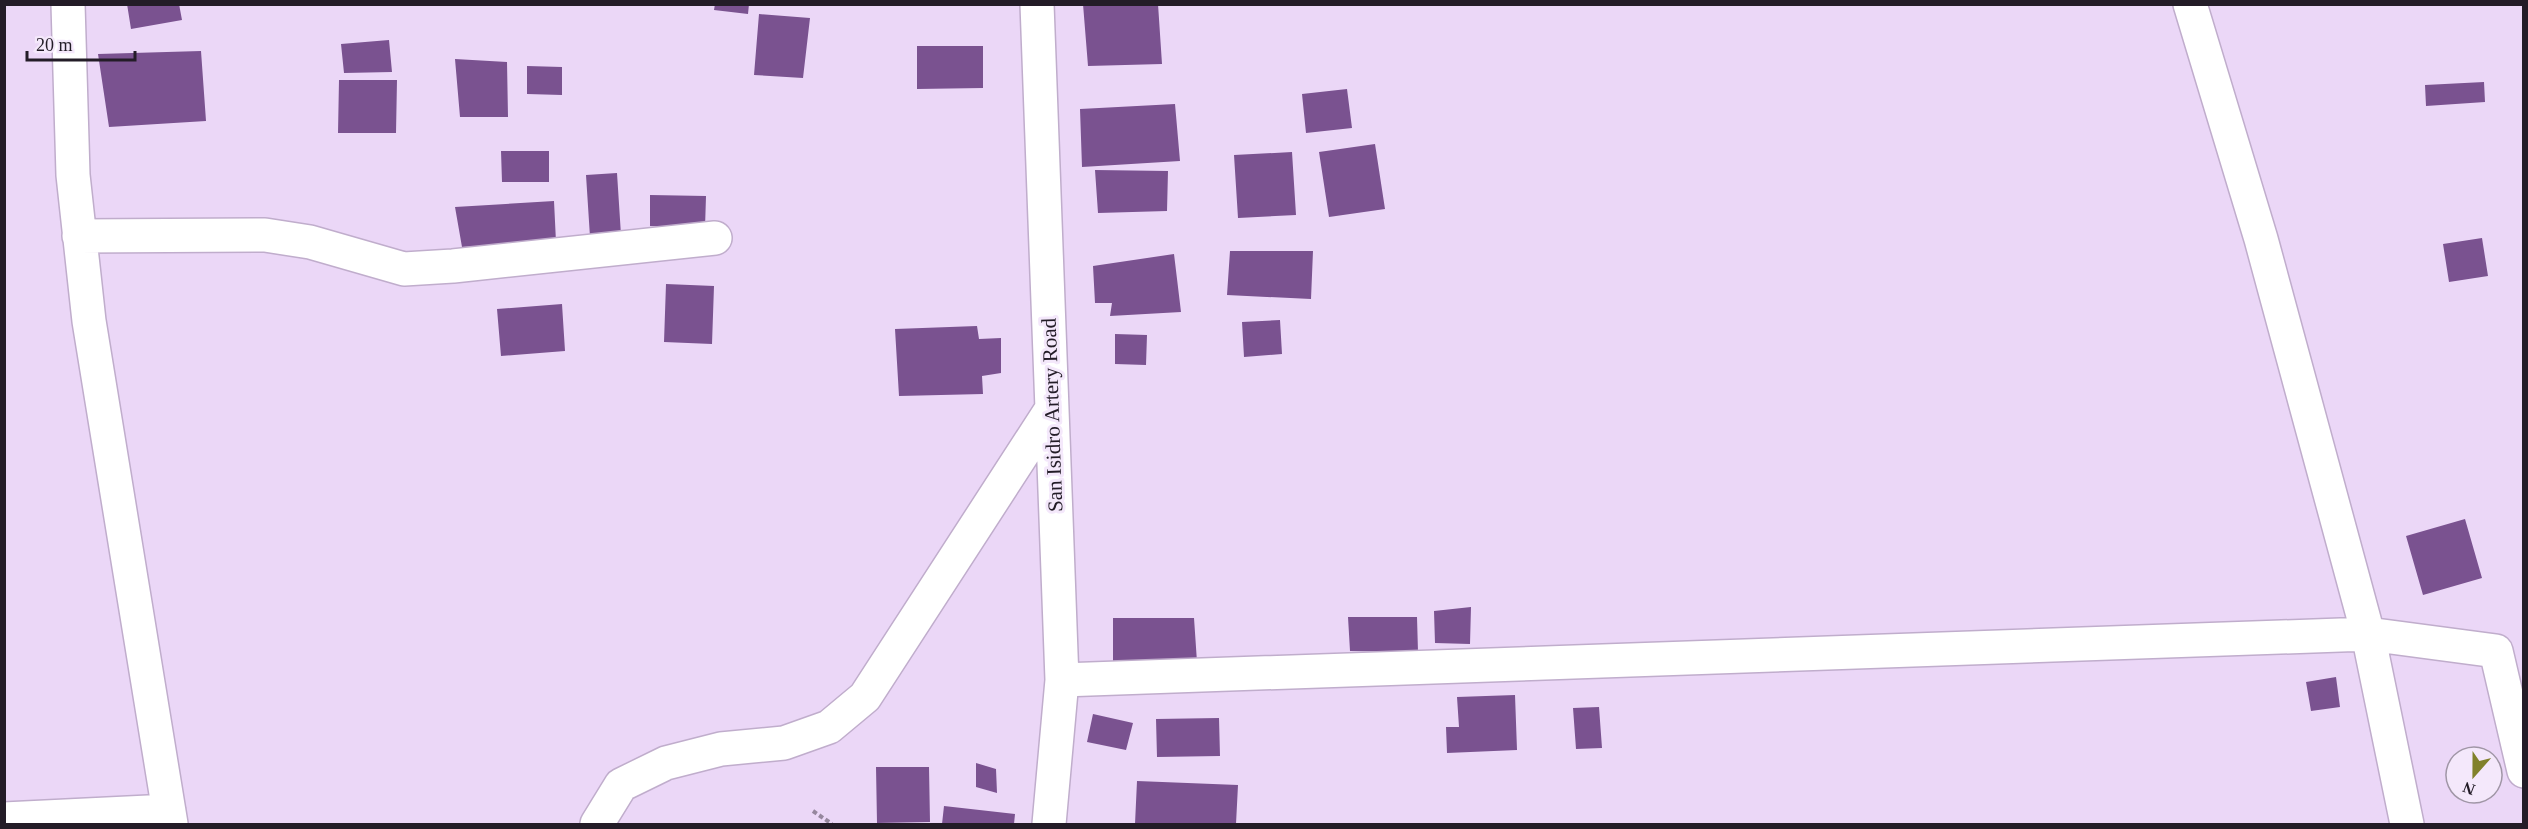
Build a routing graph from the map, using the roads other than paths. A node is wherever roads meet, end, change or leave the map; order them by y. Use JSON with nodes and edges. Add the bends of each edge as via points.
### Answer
{"nodes":[{"id":1,"x":68,"y":4,"type":"edge"},
{"id":2,"x":1037,"y":4,"type":"edge"},
{"id":3,"x":2190,"y":4,"type":"edge"},
{"id":4,"x":79,"y":236,"type":"junction"},
{"id":5,"x":715,"y":238,"type":"dead end"},
{"id":6,"x":1051,"y":410,"type":"junction"},
{"id":7,"x":2368,"y":634,"type":"junction"},
{"id":8,"x":1062,"y":680,"type":"junction"},
{"id":9,"x":2523,"y":771,"type":"edge"},
{"id":10,"x":170,"y":818,"type":"edge"},
{"id":11,"x":4,"y":819,"type":"edge"},
{"id":12,"x":597,"y":825,"type":"edge"},
{"id":13,"x":1049,"y":825,"type":"edge"},
{"id":14,"x":2407,"y":825,"type":"edge"}],
"edges":[{"from":1,"to":4,"type":"street","via":[[73,175]]},
{"from":2,"to":6,"type":"street","name":"San Isidro Artery Road"},
{"from":3,"to":7,"type":"street","via":[[2261,238]]},
{"from":4,"to":5,"type":"street","via":[[265,235],[310,242],[404,269]]},
{"from":4,"to":10,"type":"street","via":[[89,321]]},
{"from":6,"to":8,"type":"street","name":"San Isidro Artery Road"},
{"from":6,"to":12,"type":"street","via":[[865,698],[829,727],[784,743],[721,749],[666,763],[621,785]]},
{"from":7,"to":8,"type":"street"},
{"from":7,"to":9,"type":"street","via":[[2496,651]]},
{"from":7,"to":14,"type":"street"},
{"from":8,"to":13,"type":"street","name":"San Isidro Artery Road"},
{"from":10,"to":11,"type":"street"}]}
